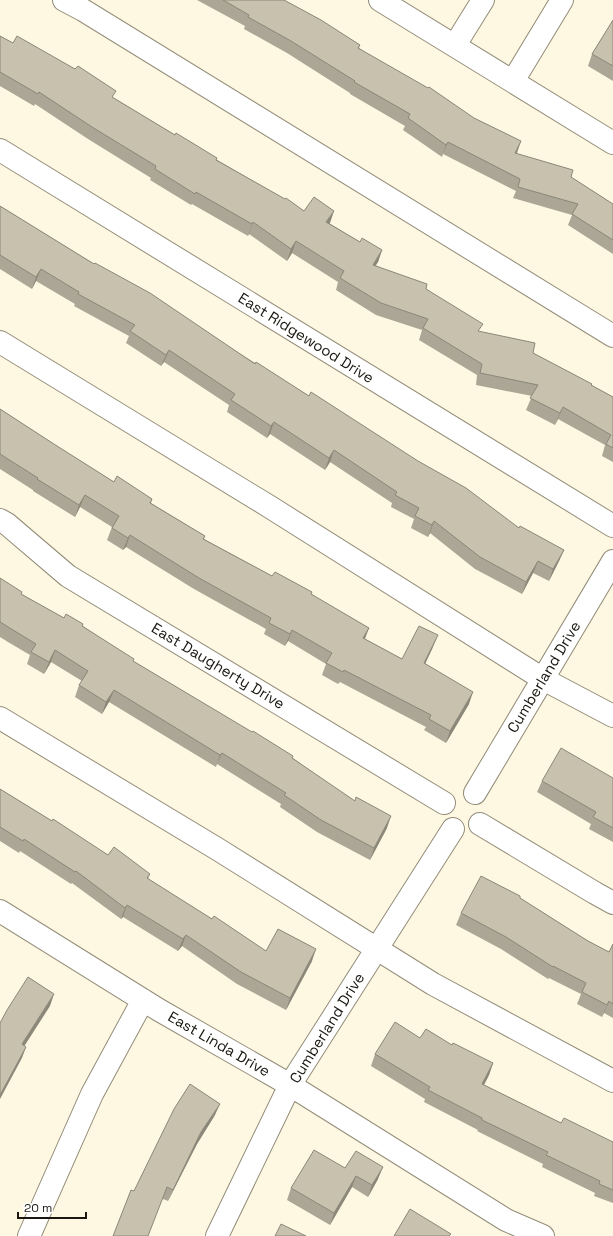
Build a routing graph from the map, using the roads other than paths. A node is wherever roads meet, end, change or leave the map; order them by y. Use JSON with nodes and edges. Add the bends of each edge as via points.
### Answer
{"nodes":[{"id":1,"x":64,"y":0,"type":"edge"},
{"id":2,"x":380,"y":0,"type":"edge"},
{"id":3,"x":483,"y":0,"type":"edge"},
{"id":4,"x":562,"y":0,"type":"edge"},
{"id":5,"x":455,"y":45,"type":"junction"},
{"id":6,"x":513,"y":81,"type":"junction"},
{"id":7,"x":613,"y":144,"type":"edge"},
{"id":8,"x":0,"y":150,"type":"edge"},
{"id":9,"x":613,"y":336,"type":"edge"},
{"id":10,"x":0,"y":342,"type":"edge"},
{"id":11,"x":0,"y":520,"type":"edge"},
{"id":12,"x":613,"y":526,"type":"edge"},
{"id":13,"x":613,"y":562,"type":"edge"},
{"id":14,"x":543,"y":679,"type":"junction"},
{"id":15,"x":613,"y":716,"type":"edge"},
{"id":16,"x":0,"y":718,"type":"edge"},
{"id":17,"x":475,"y":793,"type":"junction"},
{"id":18,"x":444,"y":803,"type":"junction"},
{"id":19,"x":480,"y":824,"type":"junction"},
{"id":20,"x":453,"y":829,"type":"junction"},
{"id":21,"x":613,"y":903,"type":"edge"},
{"id":22,"x":0,"y":911,"type":"edge"},
{"id":23,"x":377,"y":949,"type":"junction"},
{"id":24,"x":143,"y":1000,"type":"junction"},
{"id":25,"x":613,"y":1081,"type":"edge"},
{"id":26,"x":290,"y":1085,"type":"junction"},
{"id":27,"x":29,"y":1236,"type":"edge"},
{"id":28,"x":217,"y":1236,"type":"edge"},
{"id":29,"x":543,"y":1236,"type":"edge"}],
"edges":[{"from":1,"to":9,"type":"street"},
{"from":2,"to":5,"type":"street"},
{"from":3,"to":5,"type":"street"},
{"from":4,"to":6,"type":"street"},
{"from":5,"to":6,"type":"street"},
{"from":6,"to":7,"type":"street"},
{"from":8,"to":12,"type":"street","name":"East Ridgewood Drive"},
{"from":10,"to":14,"type":"street","via":[[270,507]]},
{"from":11,"to":18,"type":"street","name":"East Daugherty Drive","via":[[68,576]]},
{"from":13,"to":14,"type":"street","name":"Cumberland Drive"},
{"from":14,"to":15,"type":"street"},
{"from":14,"to":17,"type":"street","name":"Cumberland Drive"},
{"from":16,"to":23,"type":"street"},
{"from":17,"to":18,"type":"street","via":[[455,790]]},
{"from":17,"to":19,"type":"street","via":[[483,800],[485,806]]},
{"from":18,"to":20,"type":"street","via":[[441,808],[442,814]]},
{"from":19,"to":20,"type":"street","via":[[471,831],[459,832]]},
{"from":19,"to":21,"type":"street"},
{"from":20,"to":23,"type":"street","name":"Cumberland Drive"},
{"from":22,"to":24,"type":"street","name":"East Linda Drive"},
{"from":23,"to":25,"type":"street","via":[[433,984]]},
{"from":23,"to":26,"type":"street","name":"Cumberland Drive"},
{"from":24,"to":26,"type":"street","name":"East Linda Drive"},
{"from":24,"to":27,"type":"street","via":[[92,1094]]},
{"from":26,"to":28,"type":"street","name":"Cumberland Drive"},
{"from":26,"to":29,"type":"street","name":"East Linda Drive","via":[[506,1220]]}]}
